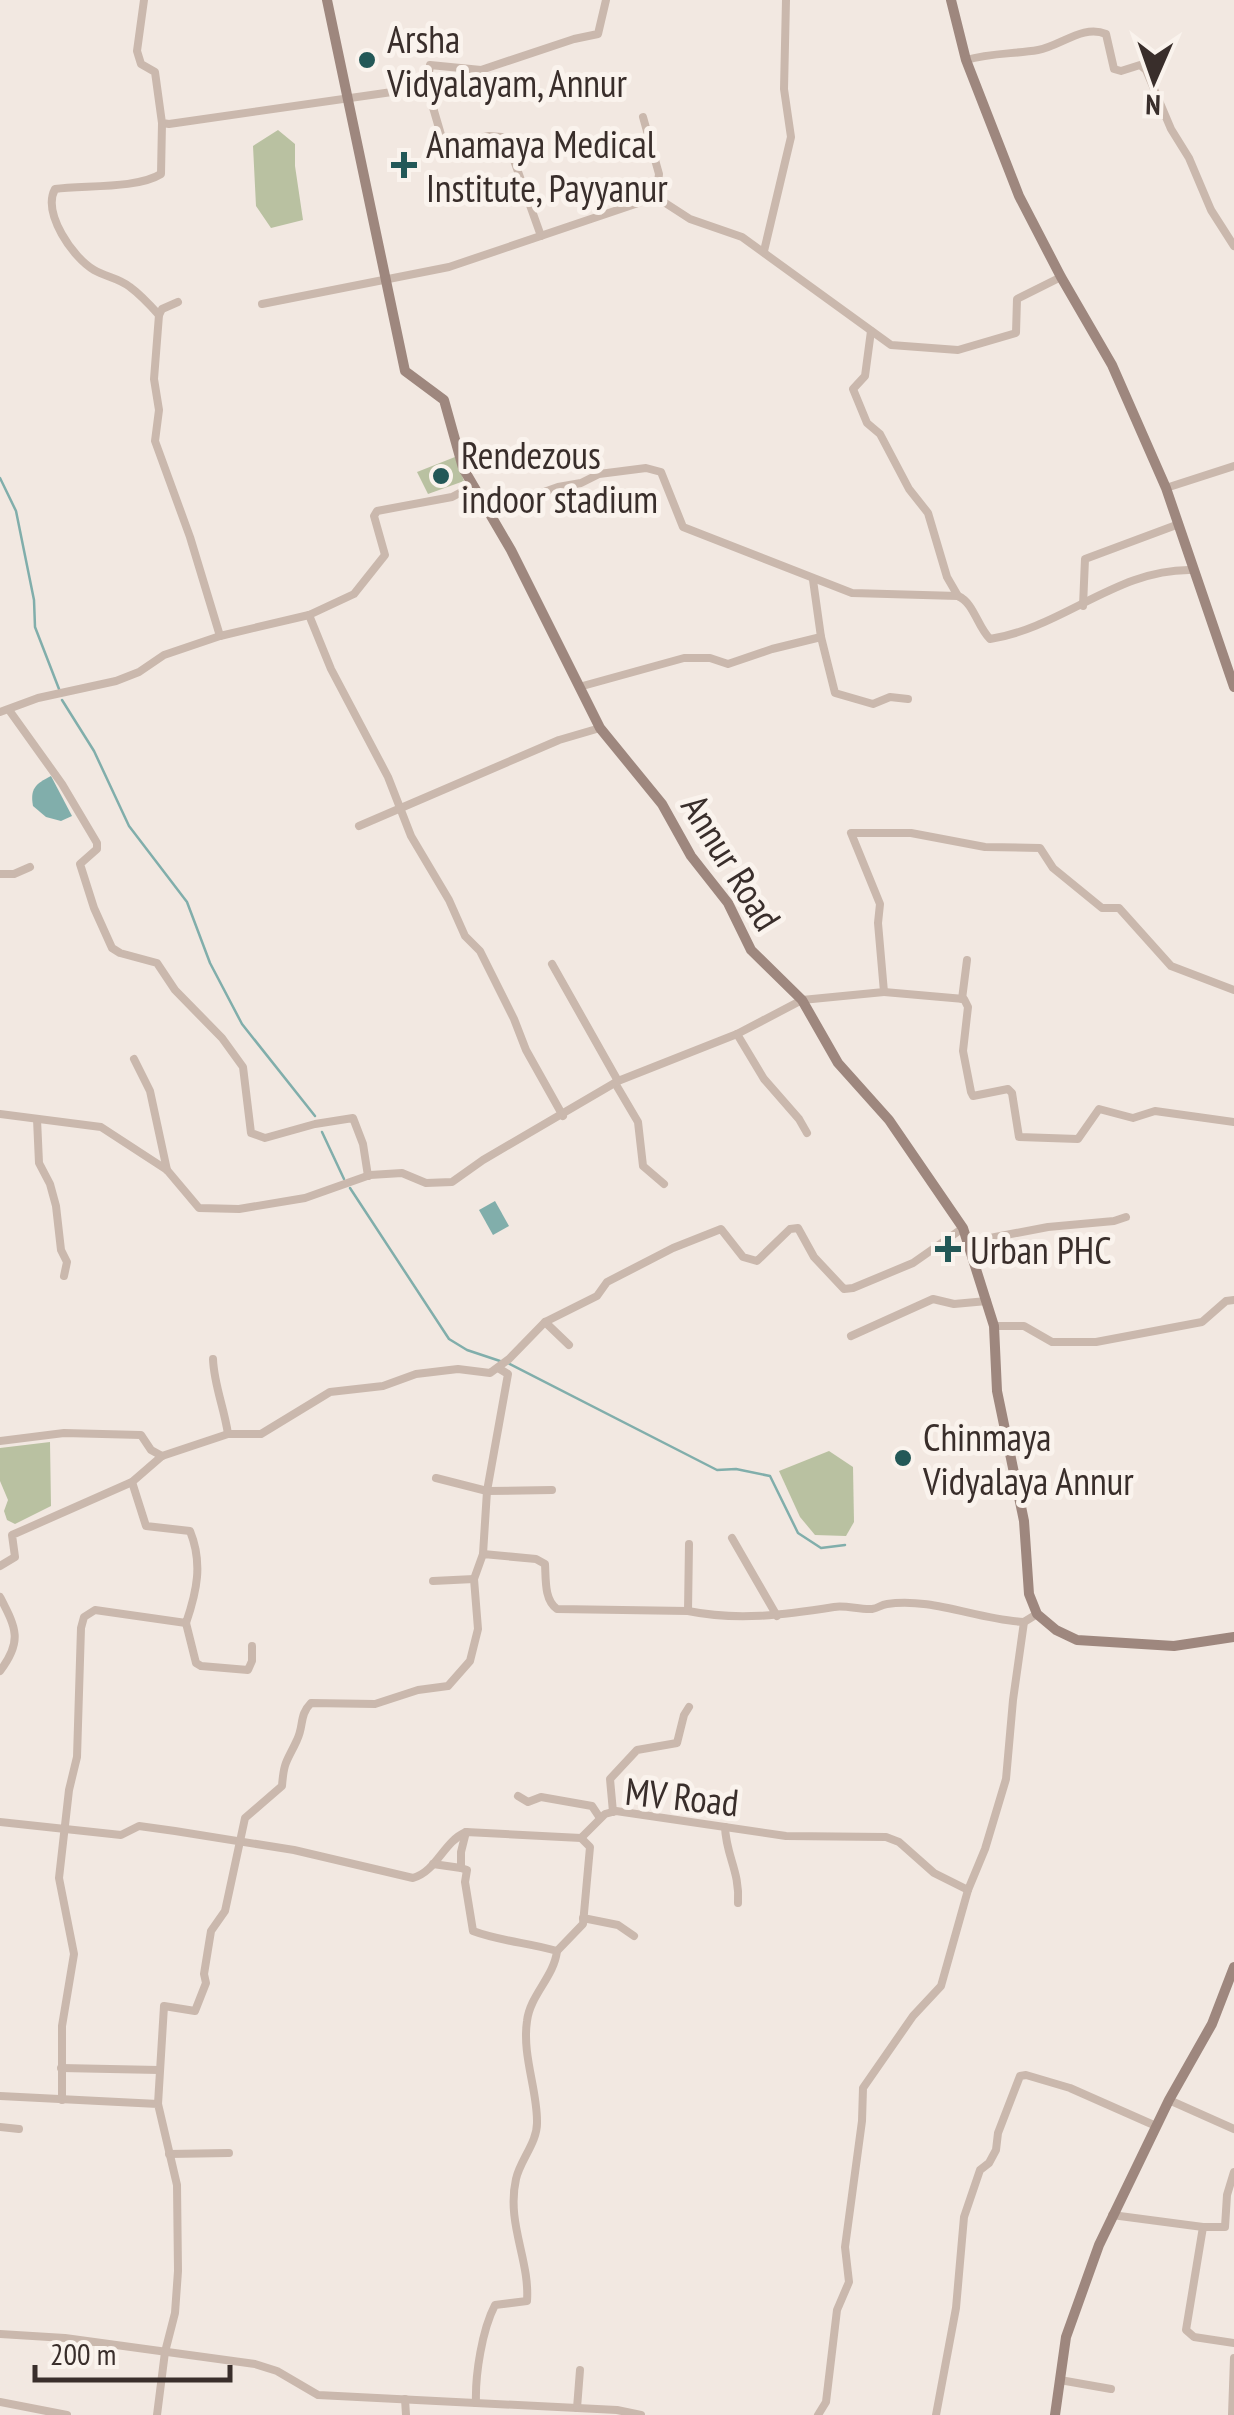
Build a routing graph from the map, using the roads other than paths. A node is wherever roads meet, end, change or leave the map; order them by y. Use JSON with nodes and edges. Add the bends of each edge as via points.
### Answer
{"nodes":[{"id":1,"x":144,"y":0,"type":"edge"},
{"id":2,"x":328,"y":0,"type":"edge"},
{"id":3,"x":606,"y":0,"type":"edge"},
{"id":4,"x":786,"y":0,"type":"edge"},
{"id":5,"x":951,"y":0,"type":"edge"},
{"id":6,"x":966,"y":60,"type":"junction"},
{"id":7,"x":427,"y":87,"type":"junction"},
{"id":8,"x":350,"y":96,"type":"junction"},
{"id":9,"x":643,"y":117,"type":"dead end"},
{"id":10,"x":162,"y":123,"type":"junction"},
{"id":11,"x":656,"y":197,"type":"junction"},
{"id":12,"x":541,"y":236,"type":"junction"},
{"id":13,"x":1234,"y":246,"type":"edge"},
{"id":14,"x":764,"y":251,"type":"junction"},
{"id":15,"x":1061,"y":277,"type":"junction"},
{"id":16,"x":385,"y":279,"type":"junction"},
{"id":17,"x":178,"y":302,"type":"dead end"},
{"id":18,"x":262,"y":304,"type":"dead end"},
{"id":19,"x":158,"y":315,"type":"junction"},
{"id":20,"x":872,"y":331,"type":"junction"},
{"id":21,"x":1234,"y":466,"type":"edge"},
{"id":22,"x":472,"y":486,"type":"junction"},
{"id":23,"x":1166,"y":488,"type":"junction"},
{"id":24,"x":488,"y":512,"type":"junction"},
{"id":25,"x":1179,"y":524,"type":"junction"},
{"id":26,"x":1192,"y":570,"type":"junction"},
{"id":27,"x":813,"y":580,"type":"junction"},
{"id":28,"x":958,"y":596,"type":"junction"},
{"id":29,"x":1083,"y":606,"type":"junction"},
{"id":30,"x":309,"y":616,"type":"junction"},
{"id":31,"x":220,"y":636,"type":"junction"},
{"id":32,"x":821,"y":638,"type":"junction"},
{"id":33,"x":579,"y":688,"type":"junction"},
{"id":34,"x":1234,"y":688,"type":"edge"},
{"id":35,"x":908,"y":699,"type":"dead end"},
{"id":36,"x":4,"y":711,"type":"edge"},
{"id":37,"x":600,"y":728,"type":"junction"},
{"id":38,"x":400,"y":812,"type":"junction"},
{"id":39,"x":359,"y":826,"type":"dead end"},
{"id":40,"x":30,"y":866,"type":"dead end"},
{"id":41,"x":0,"y":874,"type":"edge"},
{"id":42,"x":968,"y":960,"type":"dead end"},
{"id":43,"x":552,"y":964,"type":"dead end"},
{"id":44,"x":1234,"y":990,"type":"edge"},
{"id":45,"x":884,"y":992,"type":"junction"},
{"id":46,"x":962,"y":999,"type":"junction"},
{"id":47,"x":802,"y":1000,"type":"junction"},
{"id":48,"x":737,"y":1034,"type":"junction"},
{"id":49,"x":134,"y":1059,"type":"dead end"},
{"id":50,"x":617,"y":1082,"type":"junction"},
{"id":51,"x":0,"y":1114,"type":"edge"},
{"id":52,"x":563,"y":1116,"type":"junction"},
{"id":53,"x":37,"y":1120,"type":"junction"},
{"id":54,"x":1234,"y":1122,"type":"edge"},
{"id":55,"x":807,"y":1133,"type":"dead end"},
{"id":56,"x":168,"y":1170,"type":"junction"},
{"id":57,"x":368,"y":1176,"type":"junction"},
{"id":58,"x":664,"y":1184,"type":"dead end"},
{"id":59,"x":1126,"y":1217,"type":"dead end"},
{"id":60,"x":963,"y":1228,"type":"junction"},
{"id":61,"x":969,"y":1242,"type":"junction"},
{"id":62,"x":64,"y":1276,"type":"dead end"},
{"id":63,"x":987,"y":1300,"type":"junction"},
{"id":64,"x":1234,"y":1300,"type":"edge"},
{"id":65,"x":545,"y":1322,"type":"junction"},
{"id":66,"x":994,"y":1326,"type":"junction"},
{"id":67,"x":851,"y":1336,"type":"dead end"},
{"id":68,"x":569,"y":1345,"type":"dead end"},
{"id":69,"x":214,"y":1359,"type":"dead end"},
{"id":70,"x":503,"y":1364,"type":"junction"},
{"id":71,"x":228,"y":1434,"type":"junction"},
{"id":72,"x":0,"y":1442,"type":"edge"},
{"id":73,"x":162,"y":1456,"type":"junction"},
{"id":74,"x":436,"y":1478,"type":"dead end"},
{"id":75,"x":132,"y":1482,"type":"junction"},
{"id":76,"x":552,"y":1490,"type":"dead end"},
{"id":77,"x":487,"y":1491,"type":"junction"},
{"id":78,"x":732,"y":1538,"type":"dead end"},
{"id":79,"x":689,"y":1544,"type":"dead end"},
{"id":80,"x":483,"y":1554,"type":"junction"},
{"id":81,"x":0,"y":1566,"type":"edge"},
{"id":82,"x":474,"y":1580,"type":"junction"},
{"id":83,"x":432,"y":1581,"type":"dead end"},
{"id":84,"x":0,"y":1597,"type":"edge"},
{"id":85,"x":688,"y":1611,"type":"junction"},
{"id":86,"x":1037,"y":1614,"type":"junction"},
{"id":87,"x":777,"y":1616,"type":"junction"},
{"id":88,"x":1024,"y":1622,"type":"junction"},
{"id":89,"x":186,"y":1623,"type":"junction"},
{"id":90,"x":1234,"y":1637,"type":"edge"},
{"id":91,"x":252,"y":1646,"type":"dead end"},
{"id":92,"x":0,"y":1670,"type":"edge"},
{"id":93,"x":689,"y":1707,"type":"dead end"},
{"id":94,"x":518,"y":1796,"type":"dead end"},
{"id":95,"x":613,"y":1812,"type":"junction"},
{"id":96,"x":600,"y":1818,"type":"junction"},
{"id":97,"x":0,"y":1822,"type":"edge"},
{"id":98,"x":725,"y":1827,"type":"junction"},
{"id":99,"x":64,"y":1828,"type":"junction"},
{"id":100,"x":466,"y":1832,"type":"junction"},
{"id":101,"x":581,"y":1838,"type":"junction"},
{"id":102,"x":240,"y":1843,"type":"junction"},
{"id":103,"x":433,"y":1864,"type":"junction"},
{"id":104,"x":461,"y":1868,"type":"junction"},
{"id":105,"x":968,"y":1890,"type":"junction"},
{"id":106,"x":738,"y":1903,"type":"dead end"},
{"id":107,"x":583,"y":1918,"type":"junction"},
{"id":108,"x":634,"y":1936,"type":"dead end"},
{"id":109,"x":557,"y":1950,"type":"junction"},
{"id":110,"x":1234,"y":1967,"type":"edge"},
{"id":111,"x":62,"y":2068,"type":"junction"},
{"id":112,"x":159,"y":2070,"type":"junction"},
{"id":113,"x":0,"y":2096,"type":"edge"},
{"id":114,"x":62,"y":2100,"type":"junction"},
{"id":115,"x":1168,"y":2100,"type":"junction"},
{"id":116,"x":158,"y":2104,"type":"junction"},
{"id":117,"x":1156,"y":2126,"type":"junction"},
{"id":118,"x":0,"y":2127,"type":"edge"},
{"id":119,"x":19,"y":2129,"type":"dead end"},
{"id":120,"x":1234,"y":2129,"type":"edge"},
{"id":121,"x":228,"y":2153,"type":"dead end"},
{"id":122,"x":168,"y":2154,"type":"junction"},
{"id":123,"x":1234,"y":2172,"type":"edge"},
{"id":124,"x":1112,"y":2216,"type":"junction"},
{"id":125,"x":1204,"y":2227,"type":"junction"},
{"id":126,"x":0,"y":2334,"type":"edge"},
{"id":127,"x":1234,"y":2343,"type":"edge"},
{"id":128,"x":165,"y":2352,"type":"junction"},
{"id":129,"x":1234,"y":2358,"type":"edge"},
{"id":130,"x":580,"y":2370,"type":"dead end"},
{"id":131,"x":1060,"y":2380,"type":"junction"},
{"id":132,"x":1111,"y":2389,"type":"dead end"},
{"id":133,"x":405,"y":2399,"type":"junction"},
{"id":134,"x":0,"y":2402,"type":"edge"},
{"id":135,"x":476,"y":2403,"type":"junction"},
{"id":136,"x":577,"y":2408,"type":"junction"},
{"id":137,"x":517,"y":2410,"type":"edge"},
{"id":138,"x":616,"y":2413,"type":"edge"},
{"id":139,"x":67,"y":2415,"type":"edge"},
{"id":140,"x":157,"y":2415,"type":"edge"},
{"id":141,"x":406,"y":2415,"type":"edge"},
{"id":142,"x":641,"y":2415,"type":"edge"},
{"id":143,"x":818,"y":2415,"type":"edge"},
{"id":144,"x":936,"y":2415,"type":"edge"},
{"id":145,"x":1056,"y":2415,"type":"edge"},
{"id":146,"x":1232,"y":2415,"type":"edge"}],
"edges":[{"from":1,"to":10,"type":"street","via":[[137,52],[141,64],[155,72]]},
{"from":2,"to":8,"type":"main road","name":"Annur Road"},
{"from":3,"to":7,"type":"street","via":[[598,34],[481,70],[430,65]]},
{"from":4,"to":14,"type":"street","via":[[790,137]]},
{"from":5,"to":6,"type":"main road"},
{"from":6,"to":13,"type":"street","via":[[1040,50],[1093,30],[1106,34],[1114,69],[1146,70]]},
{"from":6,"to":15,"type":"main road","via":[[1019,196]]},
{"from":7,"to":8,"type":"street"},
{"from":7,"to":12,"type":"street","via":[[444,144],[502,137]]},
{"from":8,"to":10,"type":"street"},
{"from":8,"to":16,"type":"main road","name":"Annur Road"},
{"from":9,"to":11,"type":"street","via":[[659,174]]},
{"from":10,"to":19,"type":"street","via":[[161,174],[55,190],[51,207],[82,261],[129,286]]},
{"from":11,"to":12,"type":"street"},
{"from":11,"to":14,"type":"street"},
{"from":12,"to":16,"type":"street","via":[[449,267]]},
{"from":14,"to":20,"type":"street"},
{"from":15,"to":20,"type":"street","via":[[1017,300],[1016,332],[958,350],[891,346]]},
{"from":15,"to":23,"type":"main road","via":[[1112,365]]},
{"from":16,"to":18,"type":"street"},
{"from":16,"to":22,"type":"main road","name":"Annur Road","via":[[405,371],[444,400]]},
{"from":17,"to":19,"type":"street"},
{"from":19,"to":31,"type":"street","via":[[155,441]]},
{"from":20,"to":28,"type":"street","via":[[865,376],[852,389],[928,513]]},
{"from":21,"to":23,"type":"street"},
{"from":22,"to":24,"type":"main road","name":"Annur Road"},
{"from":22,"to":30,"type":"street","via":[[377,511],[381,564],[351,597]]},
{"from":23,"to":25,"type":"main road"},
{"from":24,"to":27,"type":"street","via":[[599,474],[646,468],[661,472],[682,528]]},
{"from":24,"to":33,"type":"main road","name":"Annur Road"},
{"from":25,"to":26,"type":"main road"},
{"from":25,"to":29,"type":"street","via":[[1085,558]]},
{"from":26,"to":29,"type":"street","via":[[1167,569]]},
{"from":26,"to":34,"type":"main road"},
{"from":27,"to":28,"type":"street","via":[[871,595]]},
{"from":27,"to":32,"type":"street"},
{"from":28,"to":29,"type":"street","via":[[990,639]]},
{"from":30,"to":31,"type":"street"},
{"from":30,"to":38,"type":"street"},
{"from":31,"to":36,"type":"street","via":[[116,681]]},
{"from":32,"to":33,"type":"street","via":[[728,664],[684,658]]},
{"from":32,"to":35,"type":"street","via":[[835,693],[873,704]]},
{"from":33,"to":37,"type":"main road","name":"Annur Road"},
{"from":36,"to":57,"type":"street","via":[[62,784],[97,843],[80,864],[108,942],[120,954],[157,963],[236,1055],[246,1076],[251,1134],[265,1138],[353,1118]]},
{"from":37,"to":38,"type":"street"},
{"from":37,"to":47,"type":"main road","name":"Annur Road","via":[[662,804],[751,950]]},
{"from":38,"to":39,"type":"street"},
{"from":38,"to":52,"type":"street"},
{"from":40,"to":41,"type":"street"},
{"from":42,"to":46,"type":"street"},
{"from":43,"to":50,"type":"street"},
{"from":44,"to":45,"type":"street","via":[[1171,966],[1119,908],[1102,908],[1040,848],[985,847],[912,833],[851,834],[880,904]]},
{"from":45,"to":46,"type":"street"},
{"from":45,"to":47,"type":"street"},
{"from":46,"to":54,"type":"street","via":[[968,1006],[962,1050],[970,1092],[1008,1089],[1019,1137],[1078,1138],[1099,1109],[1133,1118],[1156,1111]]},
{"from":47,"to":48,"type":"street"},
{"from":47,"to":60,"type":"main road","name":"Annur Road","via":[[838,1063],[889,1120]]},
{"from":48,"to":50,"type":"street"},
{"from":48,"to":55,"type":"street"},
{"from":49,"to":56,"type":"street","via":[[150,1091]]},
{"from":50,"to":52,"type":"street"},
{"from":50,"to":58,"type":"street","via":[[638,1122],[643,1166]]},
{"from":51,"to":53,"type":"street"},
{"from":52,"to":57,"type":"street","via":[[452,1182],[426,1183],[402,1173]]},
{"from":53,"to":56,"type":"street","via":[[101,1128]]},
{"from":53,"to":62,"type":"street","via":[[38,1163],[56,1206]]},
{"from":56,"to":57,"type":"street","via":[[198,1208],[207,1209],[304,1198]]},
{"from":59,"to":61,"type":"street"},
{"from":60,"to":61,"type":"main road","name":"Annur Road"},
{"from":60,"to":65,"type":"street","via":[[913,1262],[853,1288],[844,1288],[814,1257],[798,1228],[757,1262],[721,1230],[673,1248]]},
{"from":61,"to":63,"type":"main road","name":"Annur Road"},
{"from":63,"to":66,"type":"main road","name":"Annur Road"},
{"from":63,"to":67,"type":"street","via":[[932,1299]]},
{"from":64,"to":66,"type":"street","via":[[1202,1322],[1096,1342],[1052,1342],[1024,1326]]},
{"from":65,"to":68,"type":"street"},
{"from":65,"to":70,"type":"street"},
{"from":66,"to":86,"type":"main road","name":"Annur Road","via":[[997,1391],[1024,1522],[1028,1594]]},
{"from":69,"to":71,"type":"street"},
{"from":70,"to":71,"type":"street","via":[[490,1373],[458,1369],[330,1392],[261,1434]]},
{"from":70,"to":77,"type":"street","via":[[508,1374]]},
{"from":71,"to":73,"type":"street"},
{"from":72,"to":73,"type":"street","via":[[64,1433],[141,1435]]},
{"from":73,"to":75,"type":"street"},
{"from":74,"to":77,"type":"street"},
{"from":75,"to":81,"type":"street","via":[[19,1530],[12,1535],[15,1558]]},
{"from":75,"to":89,"type":"street","via":[[146,1526],[190,1531],[194,1539],[198,1578]]},
{"from":76,"to":77,"type":"street"},
{"from":77,"to":80,"type":"street"},
{"from":78,"to":87,"type":"street"},
{"from":79,"to":85,"type":"street"},
{"from":80,"to":82,"type":"street"},
{"from":80,"to":85,"type":"street","via":[[545,1564],[546,1591],[557,1609]]},
{"from":82,"to":83,"type":"street"},
{"from":82,"to":102,"type":"street","via":[[478,1629],[470,1661],[448,1686],[375,1704],[311,1703],[284,1758],[282,1786],[245,1818]]},
{"from":84,"to":92,"type":"street","via":[[16,1628],[14,1653]]},
{"from":85,"to":87,"type":"street"},
{"from":86,"to":88,"type":"street"},
{"from":86,"to":90,"type":"main road","via":[[1077,1640],[1174,1646]]},
{"from":87,"to":88,"type":"street","via":[[887,1604],[944,1606]]},
{"from":88,"to":105,"type":"street","via":[[1006,1778]]},
{"from":89,"to":91,"type":"street","via":[[201,1666],[248,1670]]},
{"from":89,"to":99,"type":"street","via":[[95,1610],[84,1617],[77,1757]]},
{"from":93,"to":95,"type":"street","via":[[678,1743],[637,1750],[610,1778]]},
{"from":94,"to":96,"type":"street","via":[[592,1806]]},
{"from":95,"to":96,"type":"street","name":"MV Road"},
{"from":95,"to":98,"type":"street","name":"MV Road"},
{"from":96,"to":101,"type":"street","name":"MV Road"},
{"from":97,"to":99,"type":"street"},
{"from":98,"to":105,"type":"street","name":"MV Road","via":[[886,1838]]},
{"from":98,"to":106,"type":"street"},
{"from":99,"to":102,"type":"street","via":[[120,1835],[139,1826]]},
{"from":99,"to":111,"type":"street","via":[[59,1878],[74,1954]]},
{"from":100,"to":101,"type":"street","name":"MV Road"},
{"from":100,"to":103,"type":"street"},
{"from":100,"to":104,"type":"street"},
{"from":101,"to":107,"type":"street","via":[[590,1847]]},
{"from":102,"to":103,"type":"street","via":[[413,1878]]},
{"from":102,"to":112,"type":"street","via":[[195,2011],[164,2006]]},
{"from":103,"to":104,"type":"street"},
{"from":104,"to":109,"type":"street","via":[[467,1870],[473,1930]]},
{"from":105,"to":143,"type":"street","via":[[941,1986],[863,2088],[845,2247],[849,2282],[837,2310],[826,2402]]},
{"from":107,"to":108,"type":"street","via":[[618,1924]]},
{"from":107,"to":109,"type":"street"},
{"from":109,"to":135,"type":"street","via":[[526,2022],[538,2126],[516,2179],[514,2224],[529,2274],[527,2301],[496,2305],[490,2314]]},
{"from":110,"to":115,"type":"main road","via":[[1212,2024]]},
{"from":111,"to":112,"type":"street"},
{"from":111,"to":114,"type":"street"},
{"from":112,"to":116,"type":"street"},
{"from":113,"to":114,"type":"street"},
{"from":114,"to":116,"type":"street"},
{"from":115,"to":117,"type":"main road"},
{"from":115,"to":120,"type":"street"},
{"from":116,"to":122,"type":"street"},
{"from":117,"to":124,"type":"main road"},
{"from":117,"to":144,"type":"street","via":[[1070,2088],[1020,2076],[996,2150],[967,2203]]},
{"from":118,"to":119,"type":"street"},
{"from":121,"to":122,"type":"street"},
{"from":122,"to":128,"type":"street","via":[[177,2185],[178,2272]]},
{"from":123,"to":125,"type":"street","via":[[1225,2227]]},
{"from":124,"to":125,"type":"street"},
{"from":124,"to":131,"type":"main road","via":[[1066,2337]]},
{"from":125,"to":127,"type":"street","via":[[1186,2330]]},
{"from":126,"to":128,"type":"street"},
{"from":128,"to":133,"type":"street","via":[[256,2364],[318,2394]]},
{"from":128,"to":140,"type":"street"},
{"from":129,"to":146,"type":"street"},
{"from":130,"to":136,"type":"street"},
{"from":131,"to":132,"type":"street"},
{"from":131,"to":145,"type":"main road"},
{"from":133,"to":135,"type":"street"},
{"from":133,"to":141,"type":"street"},
{"from":134,"to":139,"type":"street"},
{"from":135,"to":137,"type":"street"},
{"from":136,"to":137,"type":"street"},
{"from":136,"to":138,"type":"street"},
{"from":138,"to":142,"type":"street"}]}
